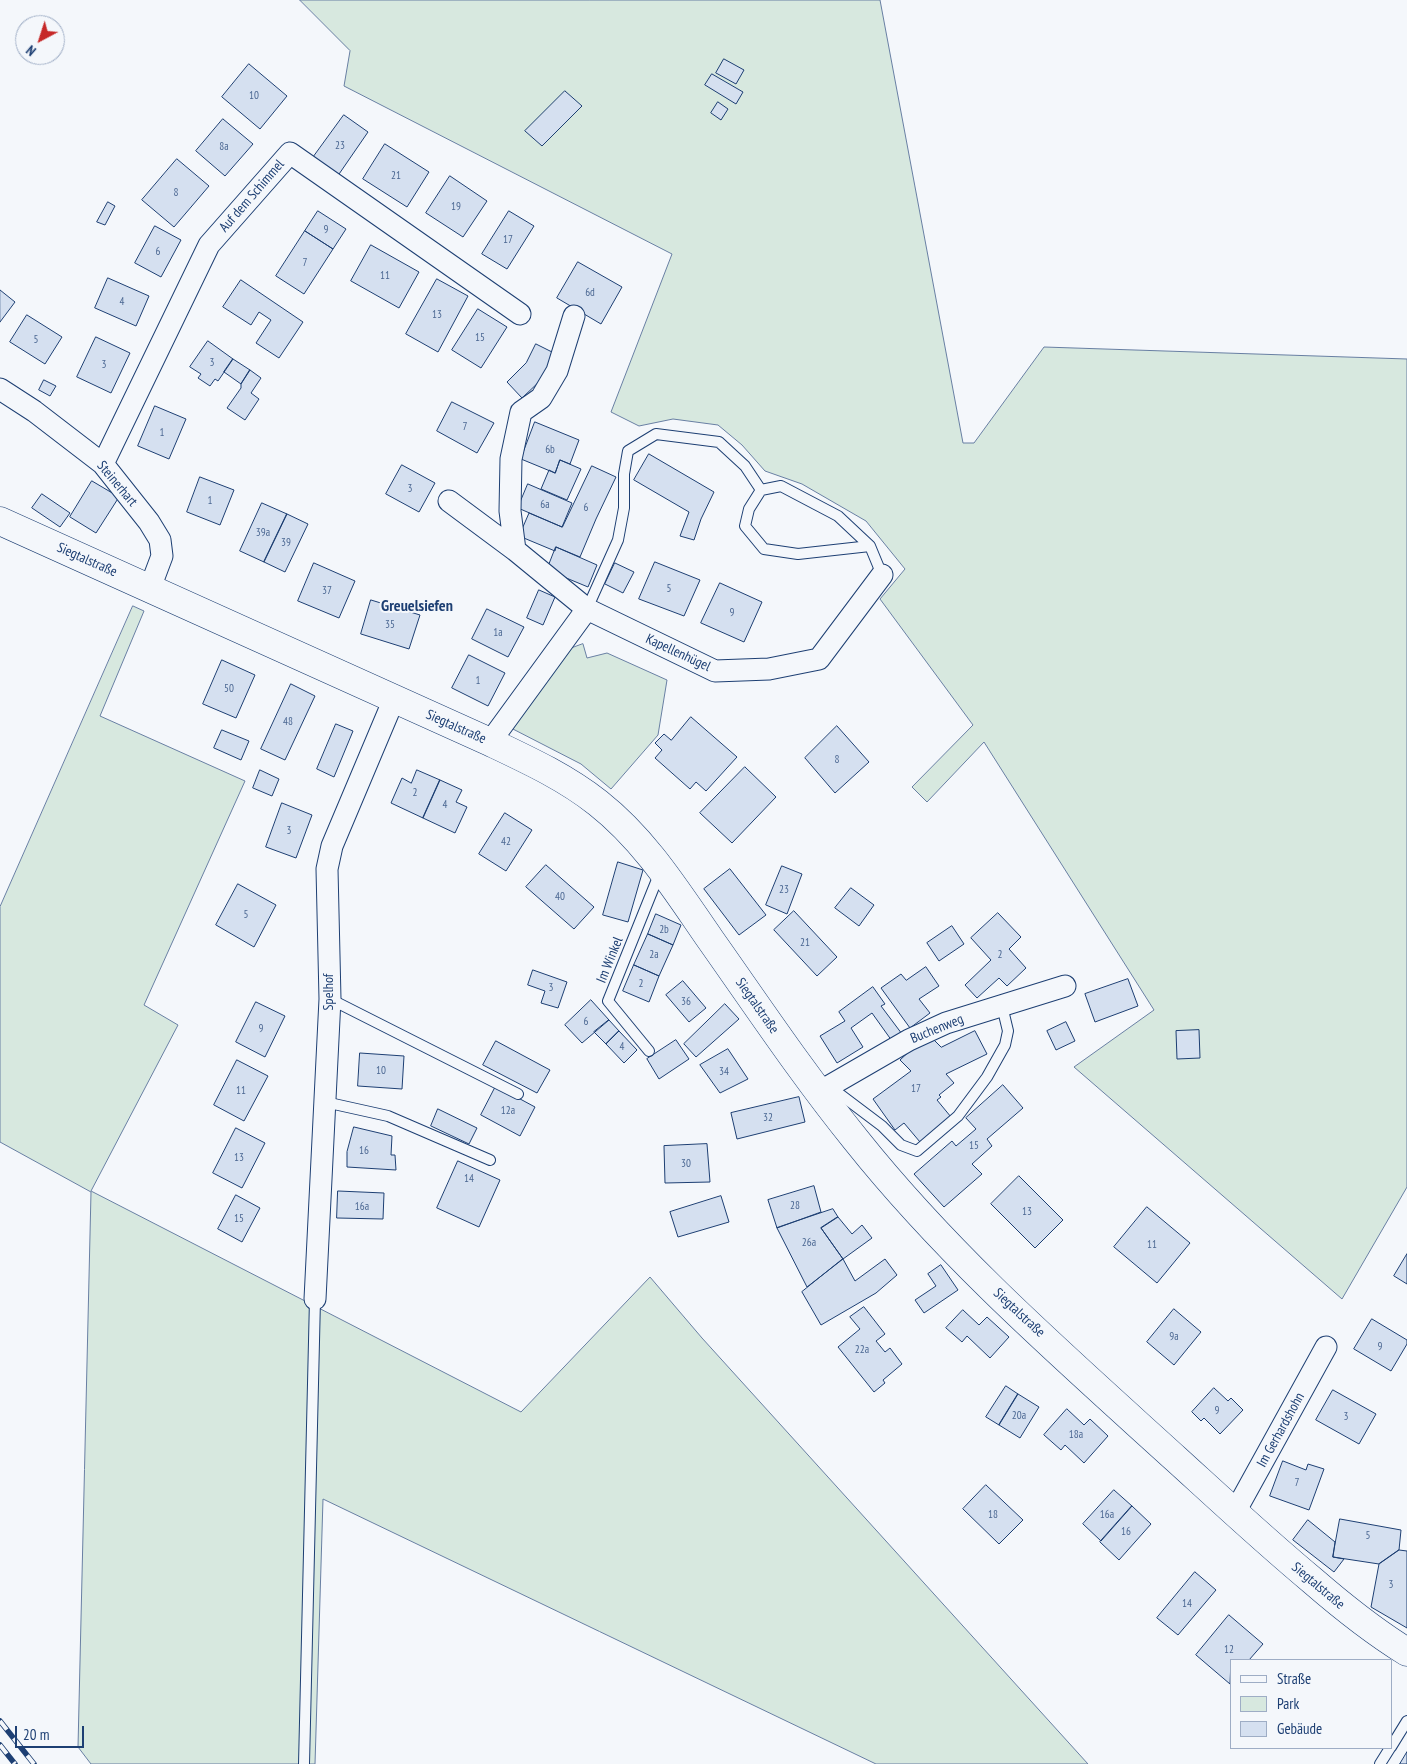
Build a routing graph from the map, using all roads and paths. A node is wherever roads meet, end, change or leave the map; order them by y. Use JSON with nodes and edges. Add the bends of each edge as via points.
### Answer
{"nodes":[{"id":1,"x":520,"y":314,"type":"dead end"},
{"id":2,"x":574,"y":316,"type":"dead end"},
{"id":3,"x":0,"y":389,"type":"edge"},
{"id":4,"x":103,"y":464,"type":"junction"},
{"id":5,"x":761,"y":490,"type":"junction"},
{"id":6,"x":449,"y":502,"type":"dead end"},
{"id":7,"x":0,"y":521,"type":"edge"},
{"id":8,"x":870,"y":546,"type":"junction"},
{"id":9,"x":515,"y":550,"type":"junction"},
{"id":10,"x":882,"y":575,"type":"joint"},
{"id":11,"x":150,"y":588,"type":"junction"},
{"id":12,"x":587,"y":608,"type":"junction"},
{"id":13,"x":394,"y":699,"type":"junction"},
{"id":14,"x":490,"y":742,"type":"junction"},
{"id":15,"x":661,"y":868,"type":"junction"},
{"id":16,"x":1065,"y":986,"type":"dead end"},
{"id":17,"x":330,"y":999,"type":"junction"},
{"id":18,"x":1002,"y":1006,"type":"junction"},
{"id":19,"x":649,"y":1051,"type":"dead end"},
{"id":20,"x":824,"y":1089,"type":"junction"},
{"id":21,"x":518,"y":1094,"type":"dead end"},
{"id":22,"x":325,"y":1102,"type":"junction"},
{"id":23,"x":490,"y":1160,"type":"dead end"},
{"id":24,"x":315,"y":1298,"type":"joint"},
{"id":25,"x":1326,"y":1347,"type":"dead end"},
{"id":26,"x":1235,"y":1512,"type":"junction"},
{"id":27,"x":1407,"y":1652,"type":"edge"},
{"id":28,"x":1407,"y":1721,"type":"edge"},
{"id":29,"x":1392,"y":1744,"type":"edge"},
{"id":30,"x":1389,"y":1749,"type":"edge"},
{"id":31,"x":304,"y":1764,"type":"edge"},
{"id":32,"x":1380,"y":1764,"type":"edge"}],
"edges":[{"from":1,"to":4,"type":"street","name":"Auf dem Schimmel","via":[[290,152],[209,245]]},
{"from":2,"to":9,"type":"street","via":[[557,371],[541,398],[521,412],[512,459],[510,511]]},
{"from":3,"to":4,"type":"street","name":"Steinerhart","via":[[34,410]]},
{"from":4,"to":11,"type":"street","name":"Steinerhart","via":[[160,540],[162,556]]},
{"from":5,"to":8,"type":"lane","via":[[781,486],[838,516]]},
{"from":5,"to":8,"type":"lane","via":[[748,509],[745,526],[764,548],[798,554]]},
{"from":5,"to":12,"type":"lane","via":[[745,466],[719,442],[656,434],[628,451],[618,540]]},
{"from":6,"to":9,"type":"street","name":"Kapellenhügel"},
{"from":7,"to":11,"type":"main road","name":"Siegtalstraße"},
{"from":8,"to":10,"type":"lane"},
{"from":9,"to":12,"type":"street","name":"Kapellenhügel"},
{"from":10,"to":12,"type":"street","name":"Kapellenhügel","via":[[819,659],[769,669],[715,671]]},
{"from":11,"to":13,"type":"main road","name":"Siegtalstraße"},
{"from":12,"to":14,"type":"street"},
{"from":13,"to":14,"type":"main road","name":"Siegtalstraße"},
{"from":13,"to":17,"type":"street","name":"Spelhof","via":[[332,846],[327,869]]},
{"from":14,"to":15,"type":"main road","name":"Siegtalstraße","via":[[559,775],[598,802],[629,830]]},
{"from":15,"to":19,"type":"lane","name":"Im Winkel","via":[[608,1001]]},
{"from":15,"to":20,"type":"main road","name":"Siegtalstraße","via":[[792,1056]]},
{"from":16,"to":18,"type":"street","name":"Buchenweg"},
{"from":17,"to":21,"type":"lane"},
{"from":17,"to":22,"type":"street","name":"Spelhof"},
{"from":18,"to":20,"type":"street","name":"Buchenweg","via":[[909,1040]]},
{"from":18,"to":20,"type":"lane","via":[[1008,1030],[1005,1046],[987,1077],[958,1116],[917,1150],[901,1145],[882,1126]]},
{"from":20,"to":26,"type":"main road","name":"Siegtalstraße","via":[[855,1139],[898,1192],[963,1260]]},
{"from":22,"to":23,"type":"lane","via":[[388,1116]]},
{"from":22,"to":24,"type":"street","name":"Spelhof"},
{"from":24,"to":31,"type":"lane"},
{"from":25,"to":26,"type":"street","name":"Im Gerhardshohn"},
{"from":26,"to":27,"type":"main road","name":"Siegtalstraße","via":[[1354,1616]]},
{"from":28,"to":29,"type":"lane"},
{"from":30,"to":32,"type":"lane"}]}
